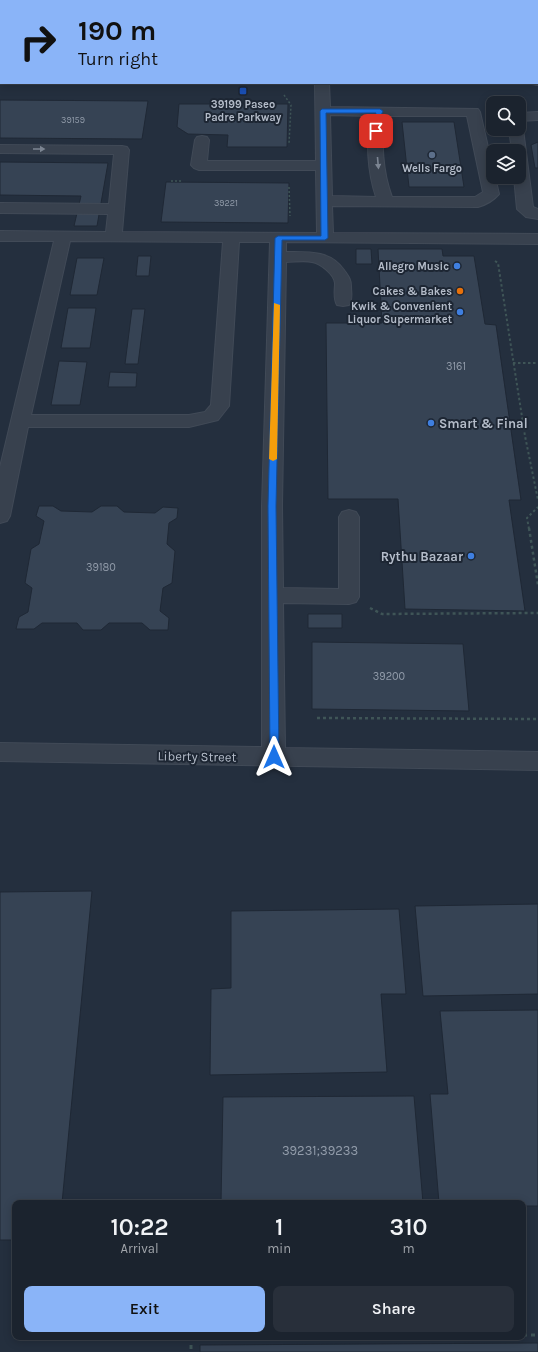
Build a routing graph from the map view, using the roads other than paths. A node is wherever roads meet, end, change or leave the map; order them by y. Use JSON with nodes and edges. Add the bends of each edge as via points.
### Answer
{"nodes":[{"id":1,"x":322,"y":84,"type":"edge"},
{"id":2,"x":322,"y":111,"type":"junction"},
{"id":3,"x":380,"y":111,"type":"junction"},
{"id":4,"x":538,"y":116,"type":"edge"},
{"id":5,"x":526,"y":117,"type":"edge"},
{"id":6,"x":202,"y":140,"type":"dead end"},
{"id":7,"x":0,"y":149,"type":"edge"},
{"id":8,"x":323,"y":166,"type":"junction"},
{"id":9,"x":526,"y":174,"type":"edge"},
{"id":10,"x":530,"y":186,"type":"edge"},
{"id":11,"x":324,"y":201,"type":"junction"},
{"id":12,"x":386,"y":202,"type":"junction"},
{"id":13,"x":0,"y":208,"type":"edge"},
{"id":14,"x":116,"y":209,"type":"junction"},
{"id":15,"x":538,"y":214,"type":"edge"},
{"id":16,"x":0,"y":236,"type":"edge"},
{"id":17,"x":63,"y":236,"type":"junction"},
{"id":18,"x":113,"y":237,"type":"junction"},
{"id":19,"x":231,"y":238,"type":"junction"},
{"id":20,"x":325,"y":238,"type":"junction"},
{"id":21,"x":538,"y":239,"type":"edge"},
{"id":22,"x":278,"y":247,"type":"junction"},
{"id":23,"x":343,"y":301,"type":"dead end"},
{"id":24,"x":20,"y":421,"type":"junction"},
{"id":25,"x":0,"y":516,"type":"edge"},
{"id":26,"x":349,"y":517,"type":"dead end"},
{"id":27,"x":273,"y":596,"type":"junction"},
{"id":28,"x":0,"y":752,"type":"edge"},
{"id":29,"x":274,"y":757,"type":"junction"},
{"id":30,"x":538,"y":761,"type":"edge"}],
"edges":[{"from":1,"to":2,"type":"street"},
{"from":2,"to":3,"type":"street"},
{"from":2,"to":8,"type":"street"},
{"from":3,"to":12,"type":"street","one_way":true,"via":[[376,120],[376,135],[380,186]]},
{"from":3,"to":12,"type":"street","via":[[473,112],[491,194],[478,202]]},
{"from":4,"to":5,"type":"street"},
{"from":6,"to":8,"type":"street","via":[[199,164]]},
{"from":7,"to":14,"type":"street","one_way":true,"via":[[122,150]]},
{"from":8,"to":11,"type":"street"},
{"from":9,"to":10,"type":"street"},
{"from":10,"to":15,"type":"street","via":[[525,209],[532,214]]},
{"from":11,"to":12,"type":"street"},
{"from":11,"to":20,"type":"street"},
{"from":13,"to":14,"type":"street"},
{"from":14,"to":18,"type":"street"},
{"from":16,"to":17,"type":"street"},
{"from":17,"to":18,"type":"street"},
{"from":17,"to":24,"type":"street"},
{"from":18,"to":19,"type":"street"},
{"from":19,"to":22,"type":"street"},
{"from":19,"to":24,"type":"street","via":[[220,406],[211,416],[188,421]]},
{"from":20,"to":21,"type":"street"},
{"from":20,"to":22,"type":"street"},
{"from":22,"to":23,"type":"street","via":[[315,257],[335,269],[343,280]]},
{"from":22,"to":27,"type":"street","via":[[272,498]]},
{"from":24,"to":25,"type":"street"},
{"from":26,"to":27,"type":"street","via":[[349,597]]},
{"from":27,"to":29,"type":"street"},
{"from":28,"to":29,"type":"street","name":"Liberty Street"},
{"from":29,"to":30,"type":"street","name":"Liberty Street"}]}
